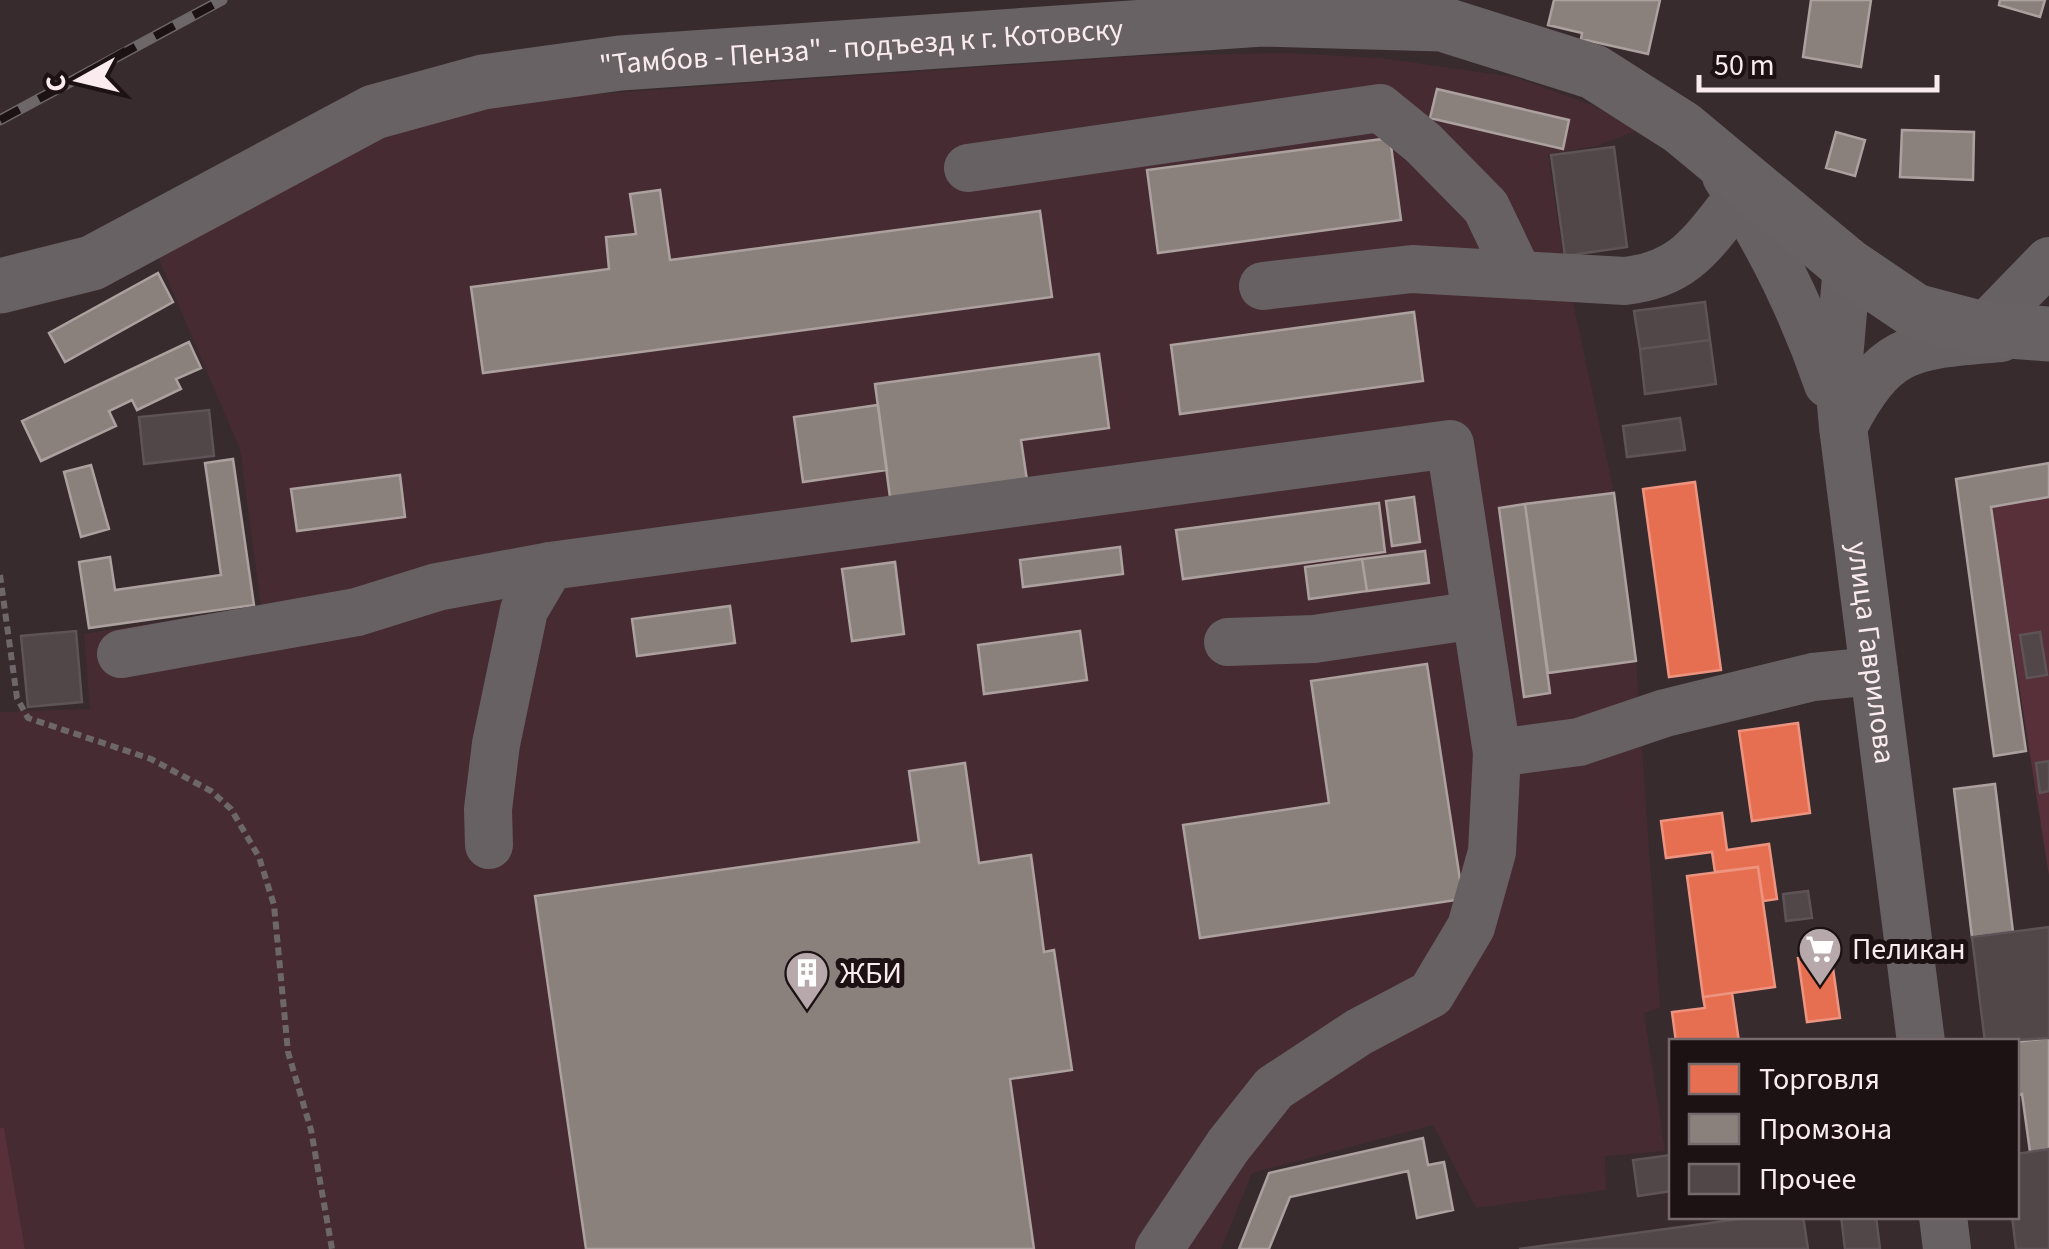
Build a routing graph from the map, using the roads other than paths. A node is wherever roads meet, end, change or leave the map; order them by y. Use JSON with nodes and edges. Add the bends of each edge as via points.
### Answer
{"nodes":[{"id":1,"x":1445,"y":12,"type":"edge"},
{"id":2,"x":1708,"y":148,"type":"junction"},
{"id":3,"x":968,"y":168,"type":"dead end"},
{"id":4,"x":1740,"y":196,"type":"junction"},
{"id":5,"x":138,"y":239,"type":"junction"},
{"id":6,"x":0,"y":255,"type":"edge"},
{"id":7,"x":2049,"y":261,"type":"edge"},
{"id":8,"x":1847,"y":265,"type":"junction"},
{"id":9,"x":1518,"y":274,"type":"junction"},
{"id":10,"x":0,"y":286,"type":"edge"},
{"id":11,"x":1264,"y":286,"type":"dead end"},
{"id":12,"x":1983,"y":330,"type":"junction"},
{"id":13,"x":2046,"y":334,"type":"edge"},
{"id":14,"x":1844,"y":427,"type":"junction"},
{"id":15,"x":550,"y":566,"type":"junction"},
{"id":16,"x":1476,"y":616,"type":"junction"},
{"id":17,"x":1228,"y":642,"type":"dead end"},
{"id":18,"x":121,"y":654,"type":"dead end"},
{"id":19,"x":1874,"y":671,"type":"junction"},
{"id":20,"x":1497,"y":753,"type":"junction"},
{"id":21,"x":489,"y":845,"type":"dead end"},
{"id":22,"x":1921,"y":1039,"type":"edge"},
{"id":23,"x":1943,"y":1219,"type":"edge"},
{"id":24,"x":1159,"y":1249,"type":"edge"},
{"id":25,"x":1947,"y":1249,"type":"edge"}],
"edges":[{"from":1,"to":2,"type":"main road","name":"\"Тамбов - Пенза\" - подъезд к г. Котовску","via":[[1594,72]]},
{"from":1,"to":5,"type":"main road","name":"\"Тамбов - Пенза\" - подъезд к г. Котовску","via":[[982,35],[528,74],[374,112]]},
{"from":2,"to":4,"type":"street"},
{"from":2,"to":8,"type":"main road","name":"\"Тамбов - Пенза\" - подъезд к г. Котовску"},
{"from":3,"to":9,"type":"street","via":[[1380,108],[1486,207]]},
{"from":4,"to":9,"type":"street","via":[[1672,271],[1625,281]]},
{"from":4,"to":14,"type":"street","via":[[1802,308]]},
{"from":5,"to":6,"type":"main road","name":"\"Тамбов - Пенза\" - подъезд к г. Котовску"},
{"from":5,"to":10,"type":"main road","name":"\"Тамбов - Пенза\" - подъезд к г. Котовску","via":[[92,263]]},
{"from":7,"to":12,"type":"street"},
{"from":8,"to":12,"type":"main road","name":"\"Тамбов - Пенза\" - подъезд к г. Котовску","via":[[1916,311]]},
{"from":8,"to":14,"type":"street","name":"улица Гаврилова","via":[[1838,371]]},
{"from":9,"to":11,"type":"street","via":[[1412,269]]},
{"from":12,"to":13,"type":"main road","name":"\"Тамбов - Пенза\" - подъезд к г. Котовску"},
{"from":13,"to":14,"type":"street","via":[[1929,346],[1890,362],[1865,384]]},
{"from":14,"to":19,"type":"street","name":"улица Гаврилова"},
{"from":15,"to":16,"type":"street","via":[[1450,444]]},
{"from":15,"to":18,"type":"street","via":[[437,587],[357,612]]},
{"from":15,"to":21,"type":"street","via":[[524,610],[496,744]]},
{"from":16,"to":17,"type":"street","via":[[1314,639]]},
{"from":16,"to":20,"type":"street"},
{"from":19,"to":20,"type":"street","via":[[1665,712],[1579,742]]},
{"from":19,"to":22,"type":"street","name":"улица Гаврилова"},
{"from":20,"to":24,"type":"street","via":[[1492,852],[1472,927],[1431,994],[1274,1088]]},
{"from":23,"to":25,"type":"street"}]}
